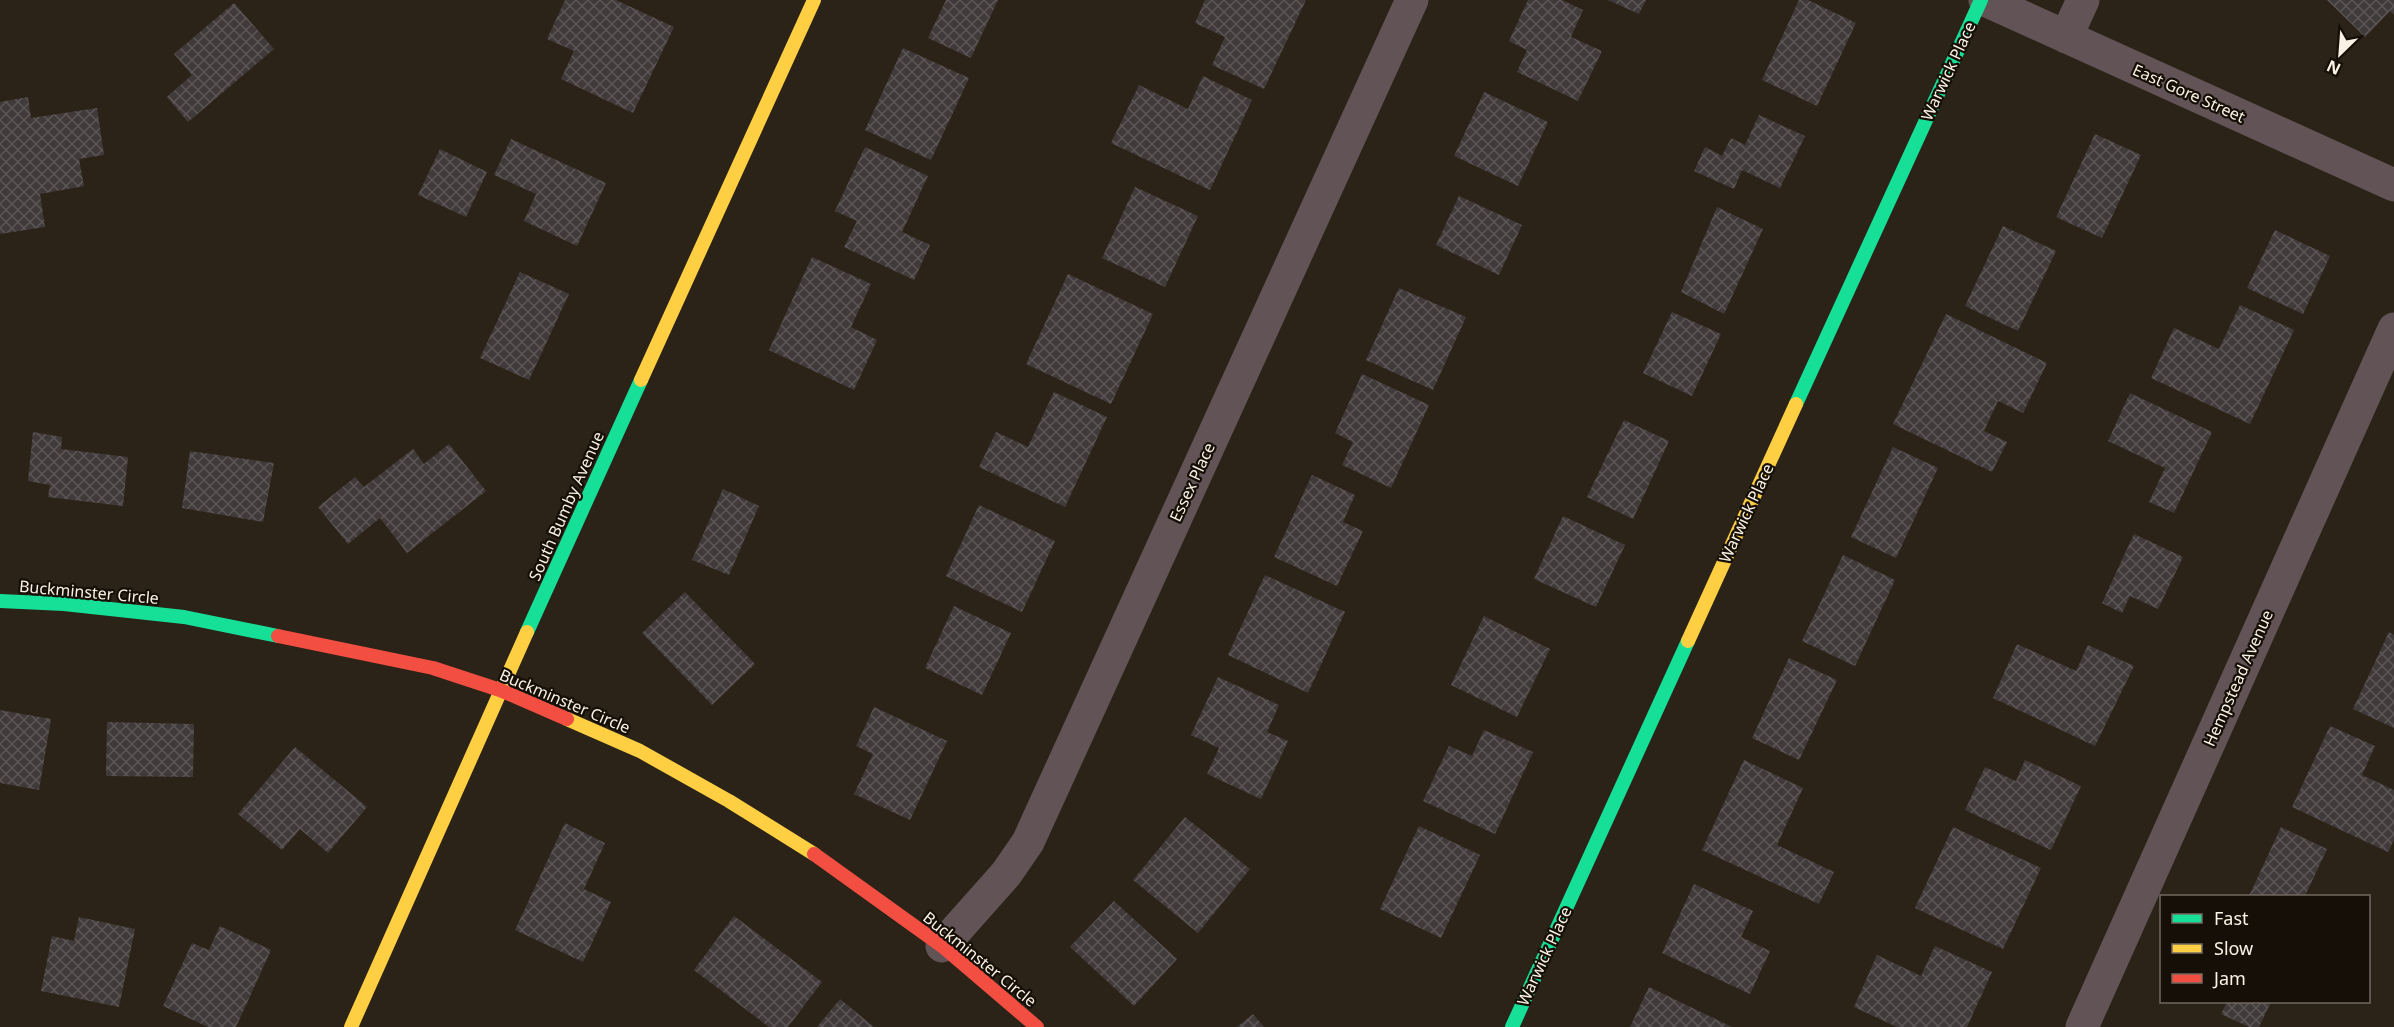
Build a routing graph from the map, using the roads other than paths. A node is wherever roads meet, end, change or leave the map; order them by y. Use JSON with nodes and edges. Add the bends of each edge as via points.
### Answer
{"nodes":[{"id":1,"x":814,"y":0,"type":"edge"},
{"id":2,"x":1412,"y":0,"type":"edge"},
{"id":3,"x":1983,"y":0,"type":"edge"},
{"id":4,"x":2083,"y":0,"type":"edge"},
{"id":5,"x":2066,"y":37,"type":"junction"},
{"id":6,"x":2394,"y":185,"type":"edge"},
{"id":7,"x":2394,"y":329,"type":"edge"},
{"id":8,"x":0,"y":601,"type":"edge"},
{"id":9,"x":500,"y":690,"type":"junction"},
{"id":10,"x":942,"y":946,"type":"junction"},
{"id":11,"x":351,"y":1027,"type":"edge"},
{"id":12,"x":1037,"y":1027,"type":"edge"},
{"id":13,"x":1512,"y":1027,"type":"edge"},
{"id":14,"x":2082,"y":1027,"type":"edge"}],
"edges":[{"from":1,"to":9,"type":"street","name":"South Bumby Avenue"},
{"from":2,"to":10,"type":"street","name":"Essex Place","via":[[1028,842],[1006,874]]},
{"from":3,"to":5,"type":"street","name":"East Gore Street"},
{"from":3,"to":13,"type":"street","name":"Warwick Place"},
{"from":4,"to":5,"type":"street"},
{"from":5,"to":6,"type":"street","name":"East Gore Street"},
{"from":7,"to":14,"type":"street","name":"Hempstead Avenue"},
{"from":8,"to":9,"type":"street","name":"Buckminster Circle","via":[[184,617],[433,668]]},
{"from":9,"to":10,"type":"street","name":"Buckminster Circle","via":[[640,751],[729,801],[835,867]]},
{"from":9,"to":11,"type":"street","name":"South Bumby Avenue"},
{"from":10,"to":12,"type":"street","name":"Buckminster Circle"}]}
